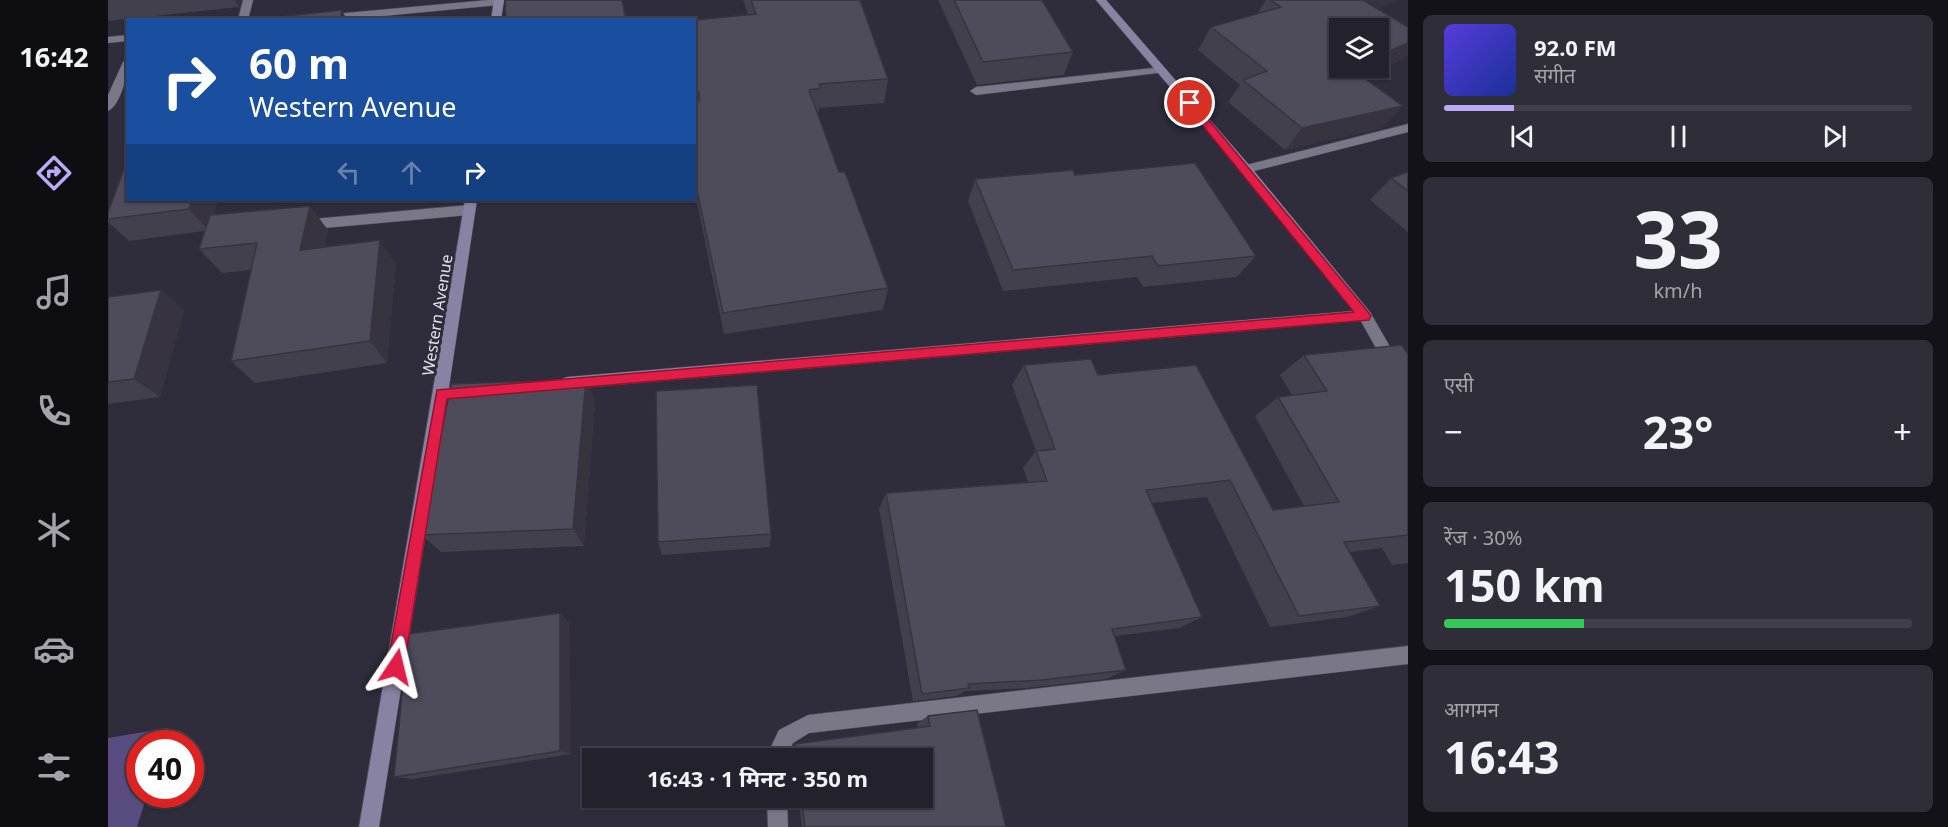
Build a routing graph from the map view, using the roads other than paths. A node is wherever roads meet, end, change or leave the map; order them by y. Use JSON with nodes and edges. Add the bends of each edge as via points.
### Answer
{"nodes":[{"id":1,"x":248,"y":0,"type":"edge"},
{"id":2,"x":1101,"y":0,"type":"edge"},
{"id":3,"x":499,"y":1,"type":"edge"},
{"id":4,"x":244,"y":18,"type":"edge"},
{"id":5,"x":323,"y":18,"type":"edge"},
{"id":6,"x":496,"y":18,"type":"edge"},
{"id":7,"x":126,"y":38,"type":"edge"},
{"id":8,"x":108,"y":40,"type":"edge"},
{"id":9,"x":126,"y":66,"type":"edge"},
{"id":10,"x":1162,"y":70,"type":"junction"},
{"id":11,"x":976,"y":91,"type":"dead end"},
{"id":12,"x":108,"y":107,"type":"edge"},
{"id":13,"x":1408,"y":128,"type":"edge"},
{"id":14,"x":1246,"y":169,"type":"junction"},
{"id":15,"x":470,"y":205,"type":"edge"},
{"id":16,"x":288,"y":227,"type":"edge"},
{"id":17,"x":1365,"y":316,"type":"junction"},
{"id":18,"x":1388,"y":357,"type":"junction"},
{"id":19,"x":1408,"y":361,"type":"edge"},
{"id":20,"x":548,"y":385,"type":"edge"},
{"id":21,"x":477,"y":391,"type":"edge"},
{"id":22,"x":1408,"y":392,"type":"edge"},
{"id":23,"x":441,"y":394,"type":"junction"},
{"id":24,"x":1408,"y":655,"type":"edge"},
{"id":25,"x":778,"y":748,"type":"edge"},
{"id":26,"x":777,"y":808,"type":"edge"},
{"id":27,"x":369,"y":827,"type":"edge"},
{"id":28,"x":778,"y":827,"type":"edge"}],
"edges":[{"from":1,"to":4,"type":"street"},
{"from":2,"to":10,"type":"street"},
{"from":3,"to":5,"type":"street"},
{"from":3,"to":6,"type":"street"},
{"from":7,"to":8,"type":"street"},
{"from":9,"to":12,"type":"street"},
{"from":10,"to":11,"type":"street"},
{"from":10,"to":14,"type":"street"},
{"from":13,"to":14,"type":"street"},
{"from":14,"to":17,"type":"street"},
{"from":15,"to":16,"type":"street"},
{"from":15,"to":23,"type":"street","name":"Western Avenue"},
{"from":17,"to":18,"type":"street"},
{"from":17,"to":20,"type":"street"},
{"from":18,"to":19,"type":"street"},
{"from":18,"to":22,"type":"street"},
{"from":21,"to":23,"type":"street","name":"Western Avenue"},
{"from":23,"to":27,"type":"street"},
{"from":24,"to":25,"type":"street","via":[[808,724],[790,732]]},
{"from":26,"to":28,"type":"street"}]}
